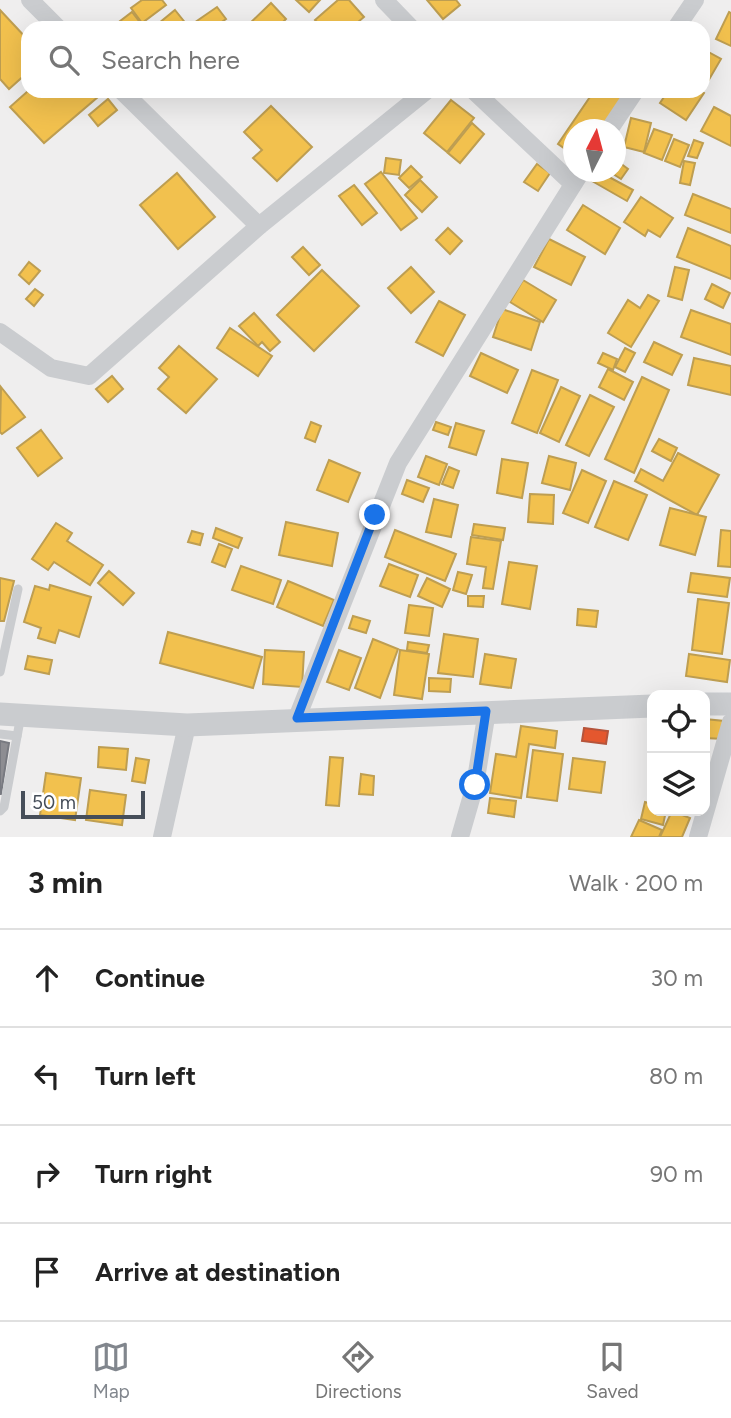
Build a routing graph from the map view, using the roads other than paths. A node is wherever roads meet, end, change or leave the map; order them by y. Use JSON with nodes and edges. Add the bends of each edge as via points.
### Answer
{"nodes":[{"id":1,"x":30,"y":0,"type":"edge"},
{"id":2,"x":384,"y":0,"type":"edge"},
{"id":3,"x":695,"y":0,"type":"edge"},
{"id":4,"x":51,"y":21,"type":"edge"},
{"id":5,"x":404,"y":21,"type":"edge"},
{"id":6,"x":681,"y":21,"type":"edge"},
{"id":7,"x":129,"y":98,"type":"edge"},
{"id":8,"x":417,"y":98,"type":"edge"},
{"id":9,"x":482,"y":98,"type":"edge"},
{"id":10,"x":630,"y":98,"type":"edge"},
{"id":11,"x":616,"y":119,"type":"edge"},
{"id":12,"x":563,"y":166,"type":"edge"},
{"id":13,"x":574,"y":182,"type":"edge"},
{"id":14,"x":259,"y":226,"type":"junction"},
{"id":15,"x":0,"y":332,"type":"edge"},
{"id":16,"x":18,"y":589,"type":"dead end"},
{"id":17,"x":0,"y":672,"type":"edge"},
{"id":18,"x":710,"y":704,"type":"edge"},
{"id":19,"x":731,"y":704,"type":"edge"},
{"id":20,"x":647,"y":706,"type":"edge"},
{"id":21,"x":486,"y":711,"type":"junction"},
{"id":22,"x":297,"y":718,"type":"junction"},
{"id":23,"x":12,"y":722,"type":"edge"},
{"id":24,"x":731,"y":722,"type":"edge"},
{"id":25,"x":187,"y":725,"type":"junction"},
{"id":26,"x":0,"y":734,"type":"edge"},
{"id":27,"x":0,"y":811,"type":"edge"},
{"id":28,"x":162,"y":837,"type":"edge"},
{"id":29,"x":460,"y":837,"type":"edge"},
{"id":30,"x":698,"y":837,"type":"edge"}],
"edges":[{"from":1,"to":4,"type":"street"},
{"from":2,"to":5,"type":"street"},
{"from":3,"to":6,"type":"street"},
{"from":7,"to":14,"type":"street"},
{"from":8,"to":14,"type":"street"},
{"from":9,"to":12,"type":"street"},
{"from":10,"to":11,"type":"street"},
{"from":13,"to":22,"type":"street","via":[[398,463]]},
{"from":14,"to":15,"type":"street","via":[[89,376],[51,368]]},
{"from":16,"to":17,"type":"lane"},
{"from":18,"to":19,"type":"street"},
{"from":20,"to":21,"type":"street"},
{"from":21,"to":22,"type":"street"},
{"from":21,"to":29,"type":"street","via":[[475,785]]},
{"from":22,"to":25,"type":"street"},
{"from":23,"to":25,"type":"street"},
{"from":23,"to":26,"type":"lane"},
{"from":23,"to":27,"type":"lane"},
{"from":24,"to":30,"type":"street"},
{"from":25,"to":28,"type":"street"}]}
